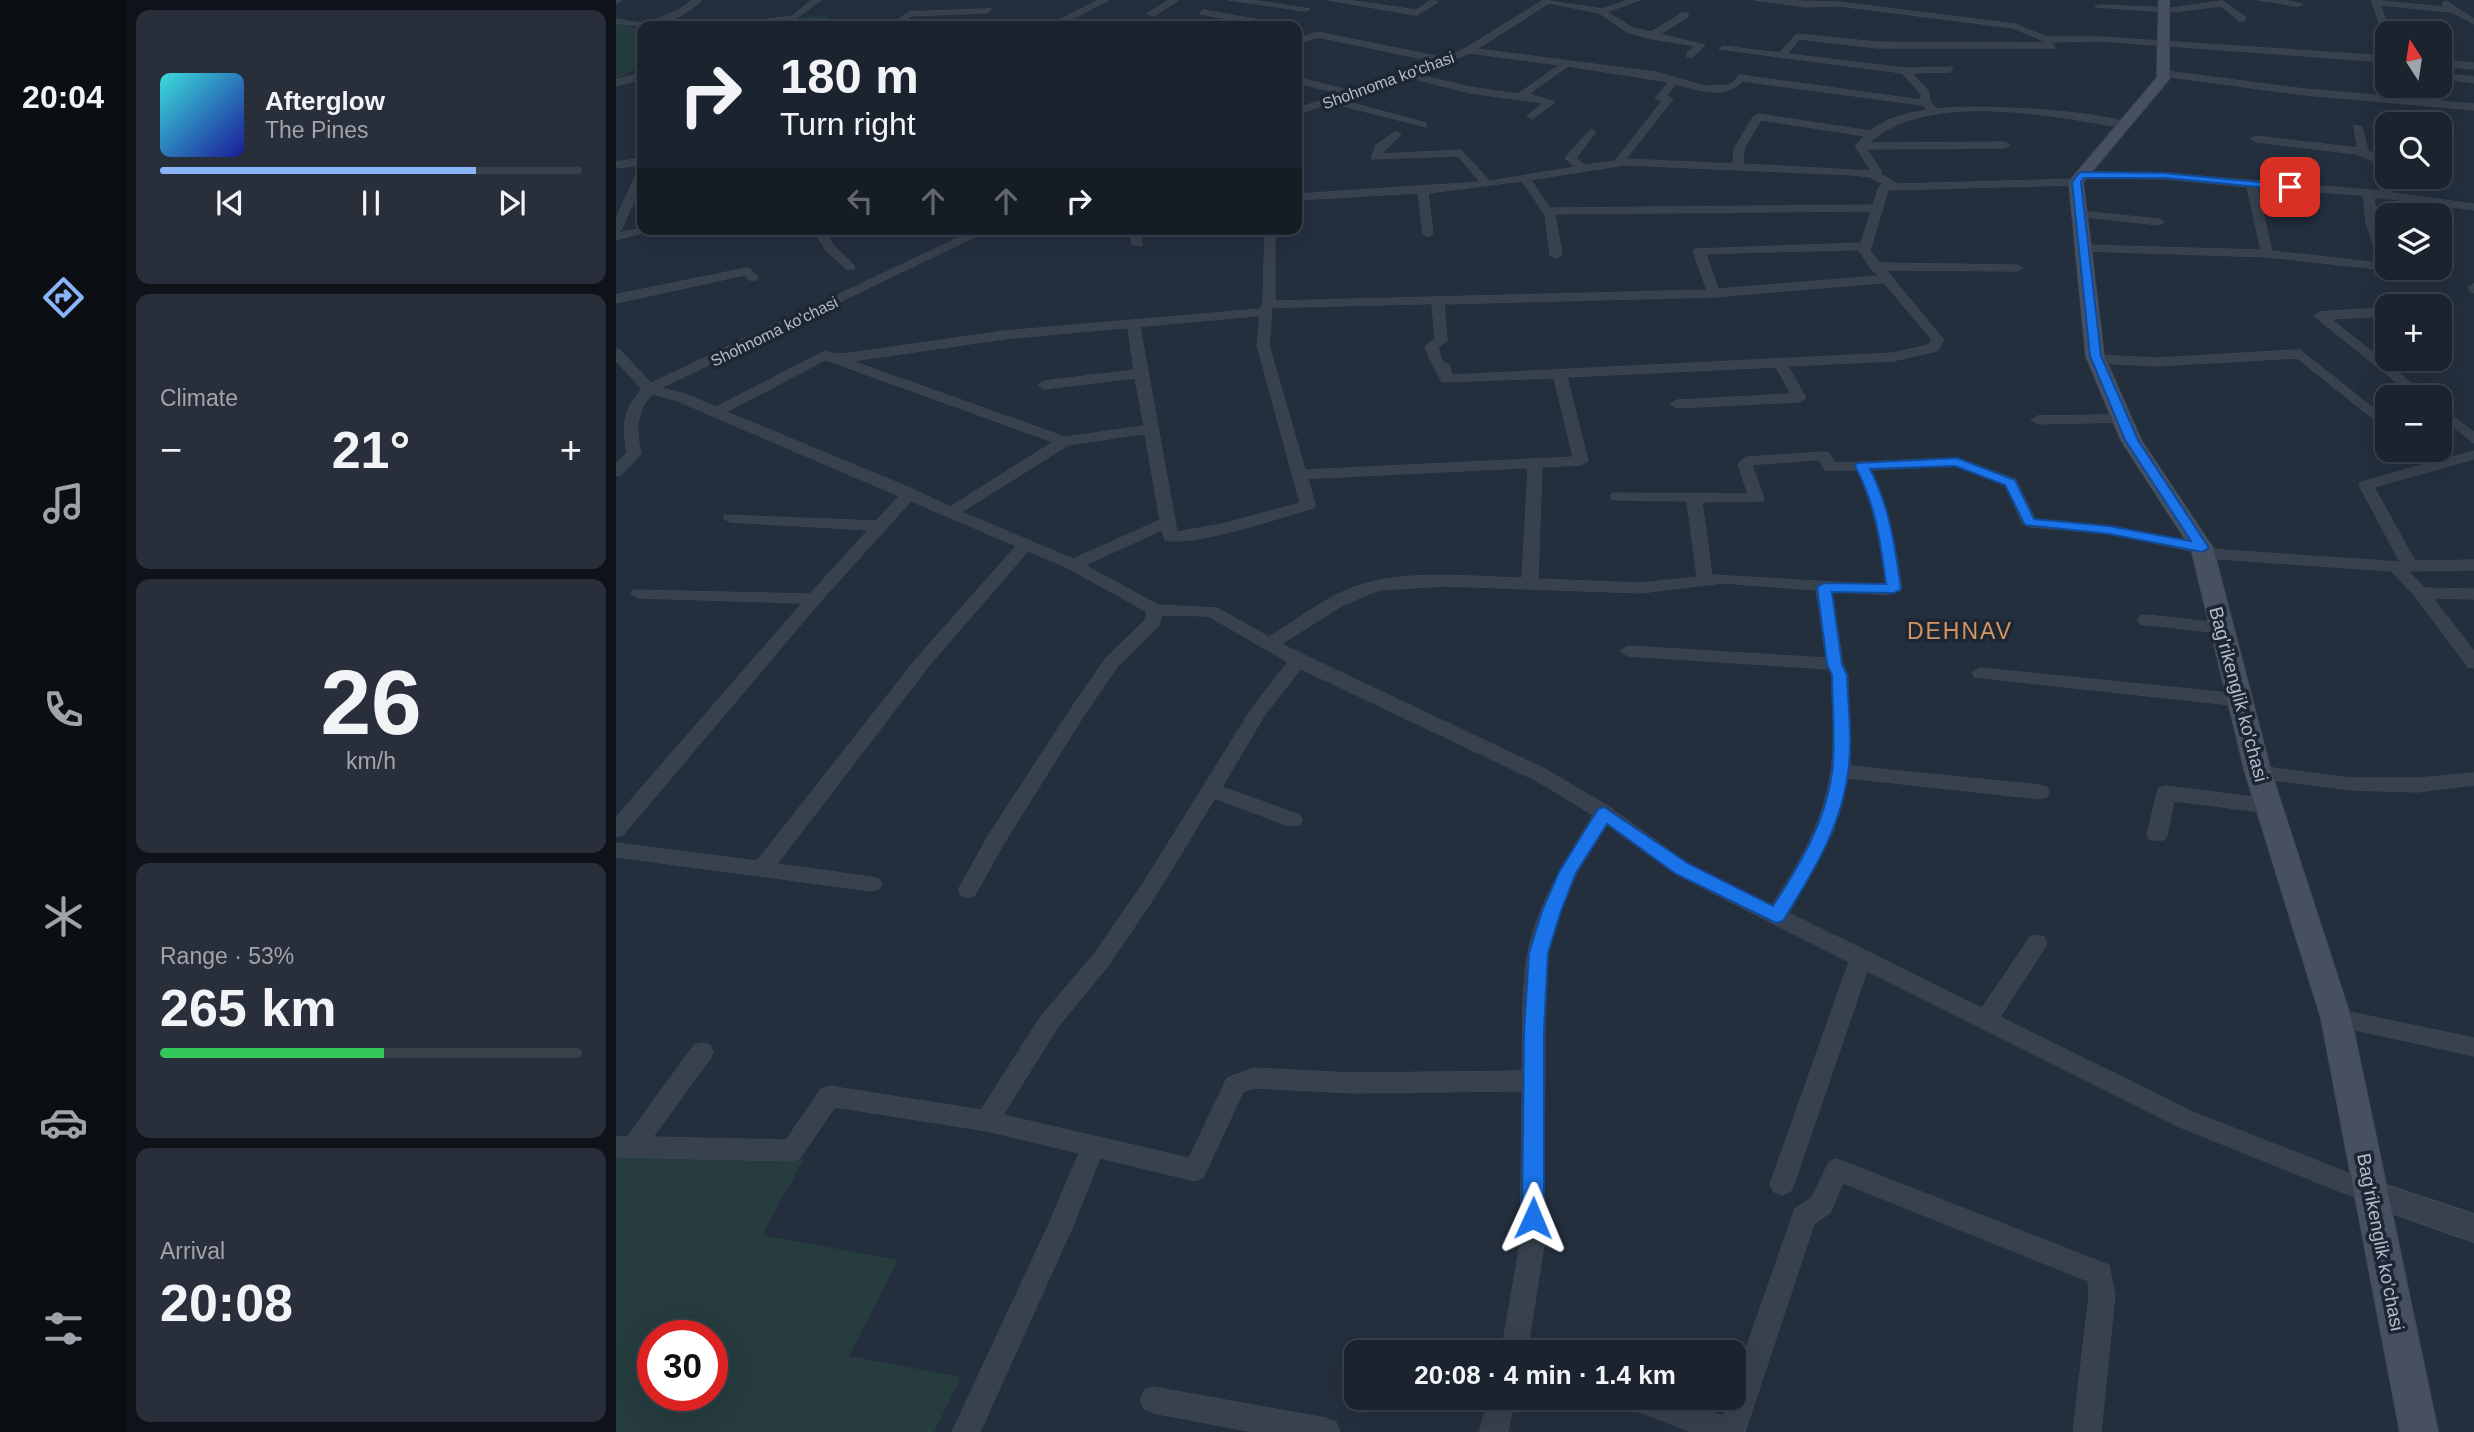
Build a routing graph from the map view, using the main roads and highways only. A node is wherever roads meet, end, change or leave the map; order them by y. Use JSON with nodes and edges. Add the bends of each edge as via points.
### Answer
{"nodes":[{"id":1,"x":2163,"y":5,"type":"edge"},
{"id":2,"x":2418,"y":1432,"type":"edge"}],
"edges":[{"from":1,"to":2,"type":"main road","name":"Bag'rikenglik ko'chasi","via":[[2165,74],[2078,179],[2097,359],[2131,440],[2203,550],[2258,772],[2336,1018]]}]}
